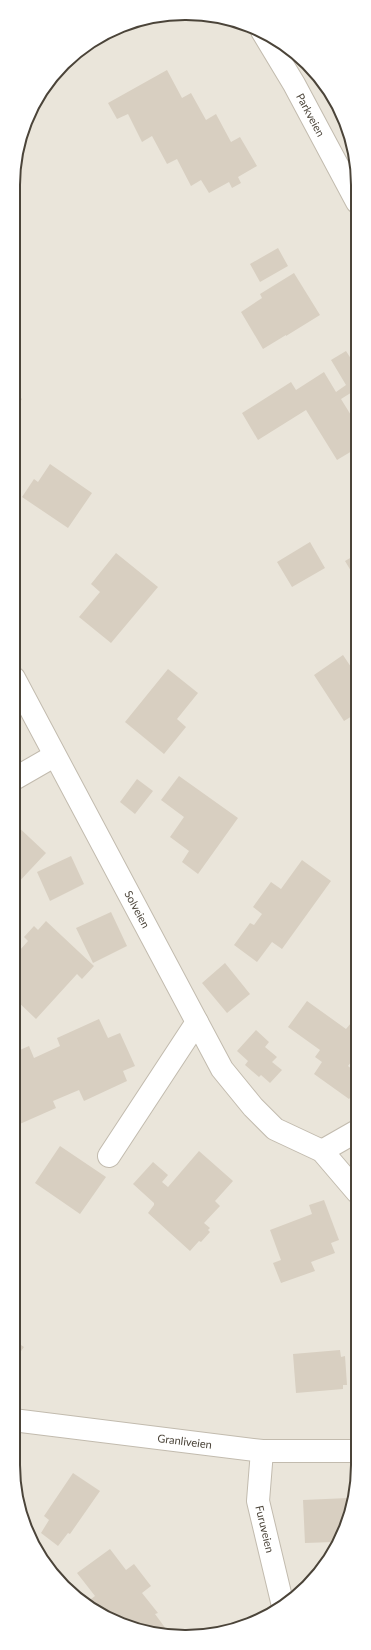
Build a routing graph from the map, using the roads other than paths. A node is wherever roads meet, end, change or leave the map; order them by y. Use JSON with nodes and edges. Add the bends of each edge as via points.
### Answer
{"nodes":[{"id":1,"x":269,"y":43,"type":"edge"},
{"id":2,"x":351,"y":192,"type":"edge"},
{"id":3,"x":20,"y":690,"type":"edge"},
{"id":4,"x":54,"y":756,"type":"junction"},
{"id":5,"x":20,"y":776,"type":"edge"},
{"id":6,"x":197,"y":1022,"type":"junction"},
{"id":7,"x":351,"y":1134,"type":"edge"},
{"id":8,"x":322,"y":1151,"type":"junction"},
{"id":9,"x":109,"y":1156,"type":"dead end"},
{"id":10,"x":351,"y":1186,"type":"edge"},
{"id":11,"x":20,"y":1421,"type":"edge"},
{"id":12,"x":262,"y":1451,"type":"junction"},
{"id":13,"x":351,"y":1451,"type":"edge"},
{"id":14,"x":281,"y":1600,"type":"edge"}],
"edges":[{"from":1,"to":2,"type":"street","name":"Parkveien","via":[[294,84]]},
{"from":3,"to":4,"type":"street","name":"Solveien"},
{"from":4,"to":5,"type":"street"},
{"from":4,"to":6,"type":"street","name":"Solveien"},
{"from":6,"to":8,"type":"street","name":"Solveien","via":[[222,1069],[275,1129]]},
{"from":6,"to":9,"type":"street"},
{"from":7,"to":8,"type":"street"},
{"from":8,"to":10,"type":"street"},
{"from":11,"to":12,"type":"street","name":"Granliveien"},
{"from":12,"to":13,"type":"street","name":"Granliveien"},
{"from":12,"to":14,"type":"street","name":"Furuveien","via":[[258,1501]]}]}
